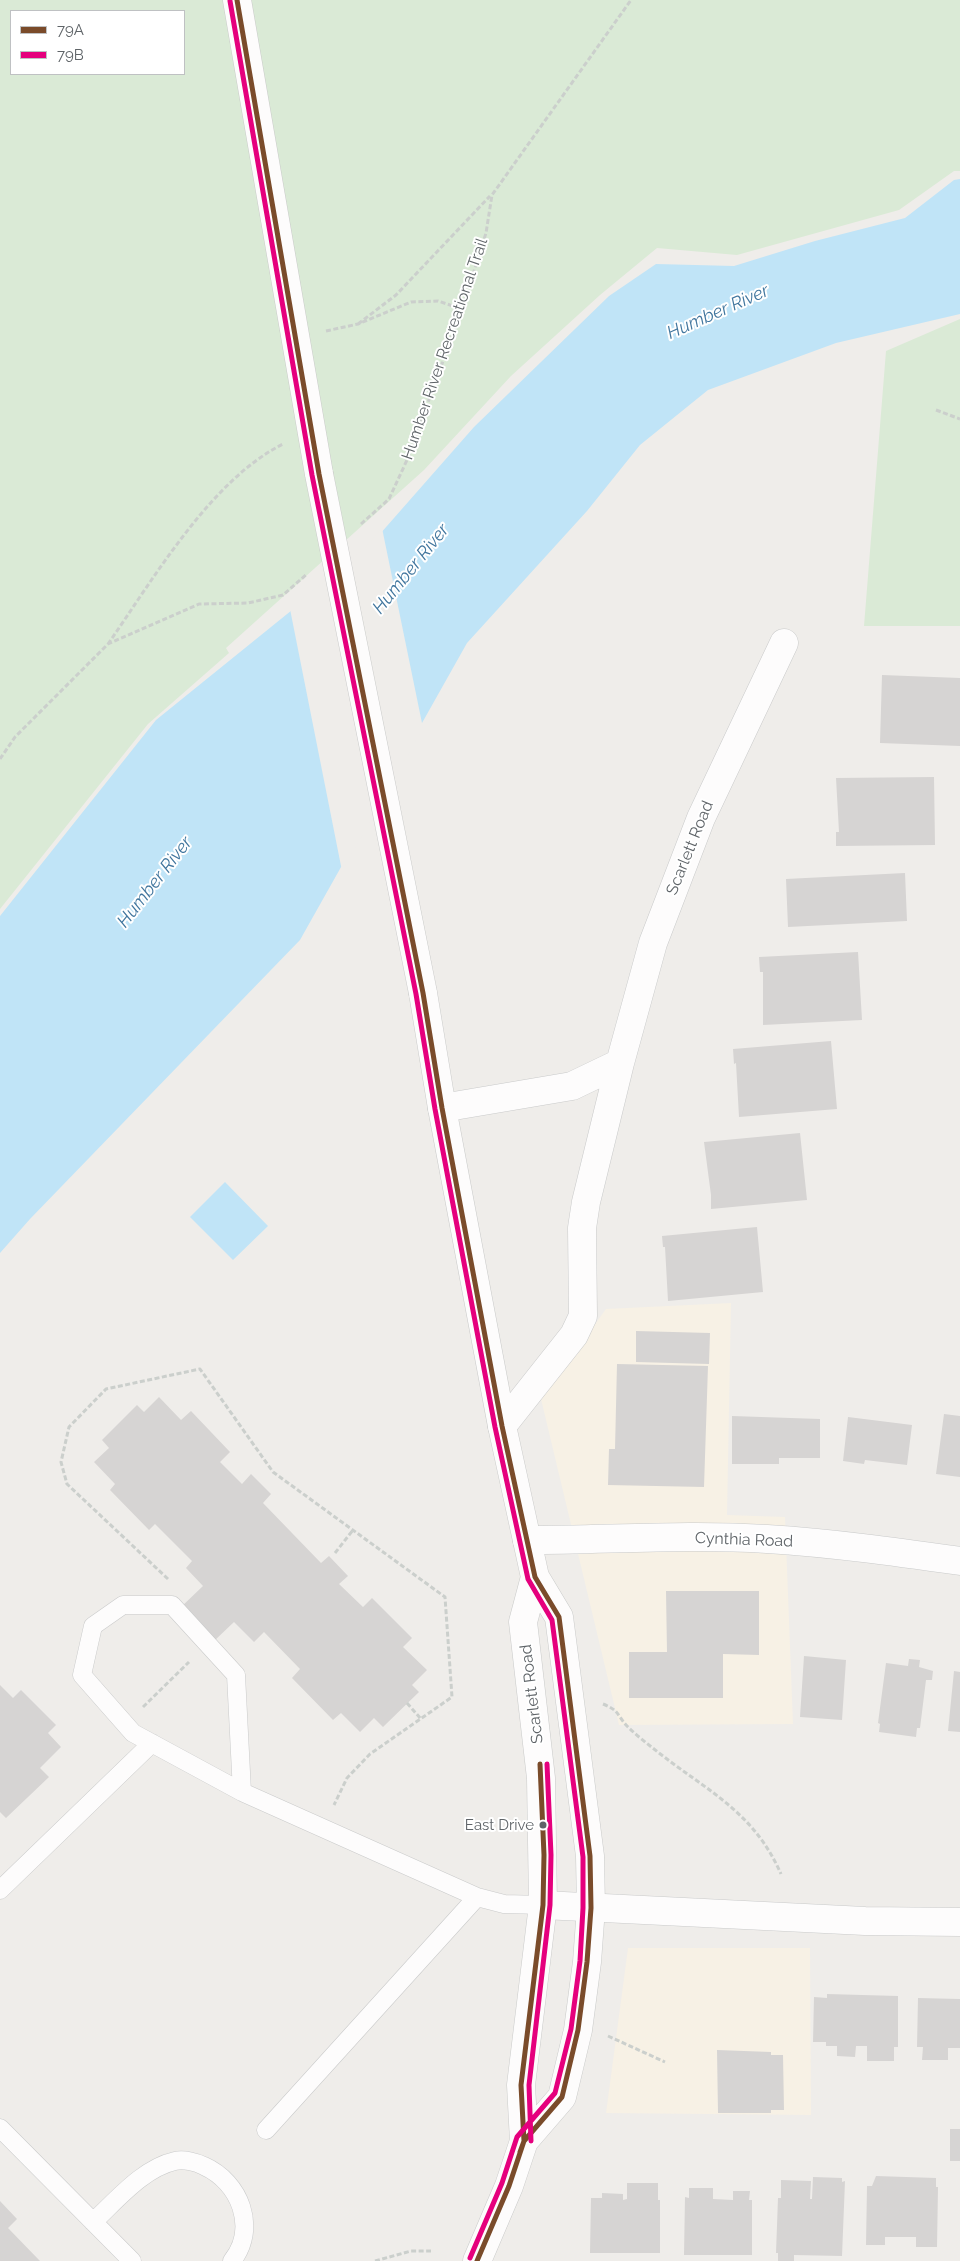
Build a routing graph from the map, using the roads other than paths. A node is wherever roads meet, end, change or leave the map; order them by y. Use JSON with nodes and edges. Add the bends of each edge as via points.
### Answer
{"nodes":[{"id":1,"x":236,"y":0,"type":"edge"},
{"id":2,"x":784,"y":643,"type":"dead end"},
{"id":3,"x":620,"y":1062,"type":"junction"},
{"id":4,"x":442,"y":1108,"type":"junction"},
{"id":5,"x":502,"y":1426,"type":"junction"},
{"id":6,"x":527,"y":1540,"type":"junction"},
{"id":7,"x":960,"y":1561,"type":"edge"},
{"id":8,"x":535,"y":1576,"type":"junction"},
{"id":9,"x":152,"y":1743,"type":"junction"},
{"id":10,"x":242,"y":1792,"type":"junction"},
{"id":11,"x":0,"y":1890,"type":"edge"},
{"id":12,"x":477,"y":1897,"type":"junction"},
{"id":13,"x":543,"y":1905,"type":"junction"},
{"id":14,"x":591,"y":1908,"type":"junction"},
{"id":15,"x":960,"y":1922,"type":"edge"},
{"id":16,"x":0,"y":2128,"type":"edge"},
{"id":17,"x":266,"y":2130,"type":"dead end"},
{"id":18,"x":524,"y":2141,"type":"junction"},
{"id":19,"x":93,"y":2222,"type":"junction"},
{"id":20,"x":132,"y":2261,"type":"edge"},
{"id":21,"x":232,"y":2261,"type":"edge"},
{"id":22,"x":477,"y":2261,"type":"edge"}],
"edges":[{"from":1,"to":4,"type":"main road","name":"Scarlett Road","bridge":true,"via":[[319,474],[423,993]]},
{"from":2,"to":3,"type":"main road","name":"Scarlett Road","via":[[701,818],[672,890],[653,942]]},
{"from":3,"to":4,"type":"main road","via":[[572,1086]]},
{"from":3,"to":5,"type":"main road","name":"Scarlett Road","via":[[582,1228],[583,1316],[574,1335]]},
{"from":4,"to":5,"type":"main road","name":"Scarlett Road"},
{"from":5,"to":6,"type":"main road","name":"Scarlett Road"},
{"from":6,"to":7,"type":"main road","name":"Cynthia Road","via":[[767,1539]]},
{"from":6,"to":8,"type":"main road","name":"Scarlett Road"},
{"from":8,"to":13,"type":"main road","name":"Scarlett Road","via":[[523,1622],[541,1778]]},
{"from":8,"to":14,"type":"main road","name":"Scarlett Road","via":[[559,1617],[590,1856]]},
{"from":9,"to":10,"type":"lane"},
{"from":9,"to":10,"type":"lane","via":[[134,1733],[82,1675],[93,1626],[123,1605],[172,1605],[236,1675]]},
{"from":9,"to":11,"type":"lane"},
{"from":10,"to":12,"type":"lane"},
{"from":12,"to":13,"type":"lane","via":[[504,1904]]},
{"from":12,"to":17,"type":"lane"},
{"from":13,"to":14,"type":"main road"},
{"from":13,"to":18,"type":"main road","name":"Scarlett Road","via":[[520,2085]]},
{"from":14,"to":15,"type":"main road","via":[[866,1921]]},
{"from":14,"to":18,"type":"main road","name":"Scarlett Road","via":[[578,2030],[562,2096]]},
{"from":16,"to":19,"type":"lane"},
{"from":18,"to":22,"type":"main road","name":"Scarlett Road"},
{"from":19,"to":20,"type":"lane"},
{"from":19,"to":21,"type":"lane","via":[[159,2167],[176,2160],[197,2162],[216,2171],[241,2201],[244,2221],[241,2240]]}]}
